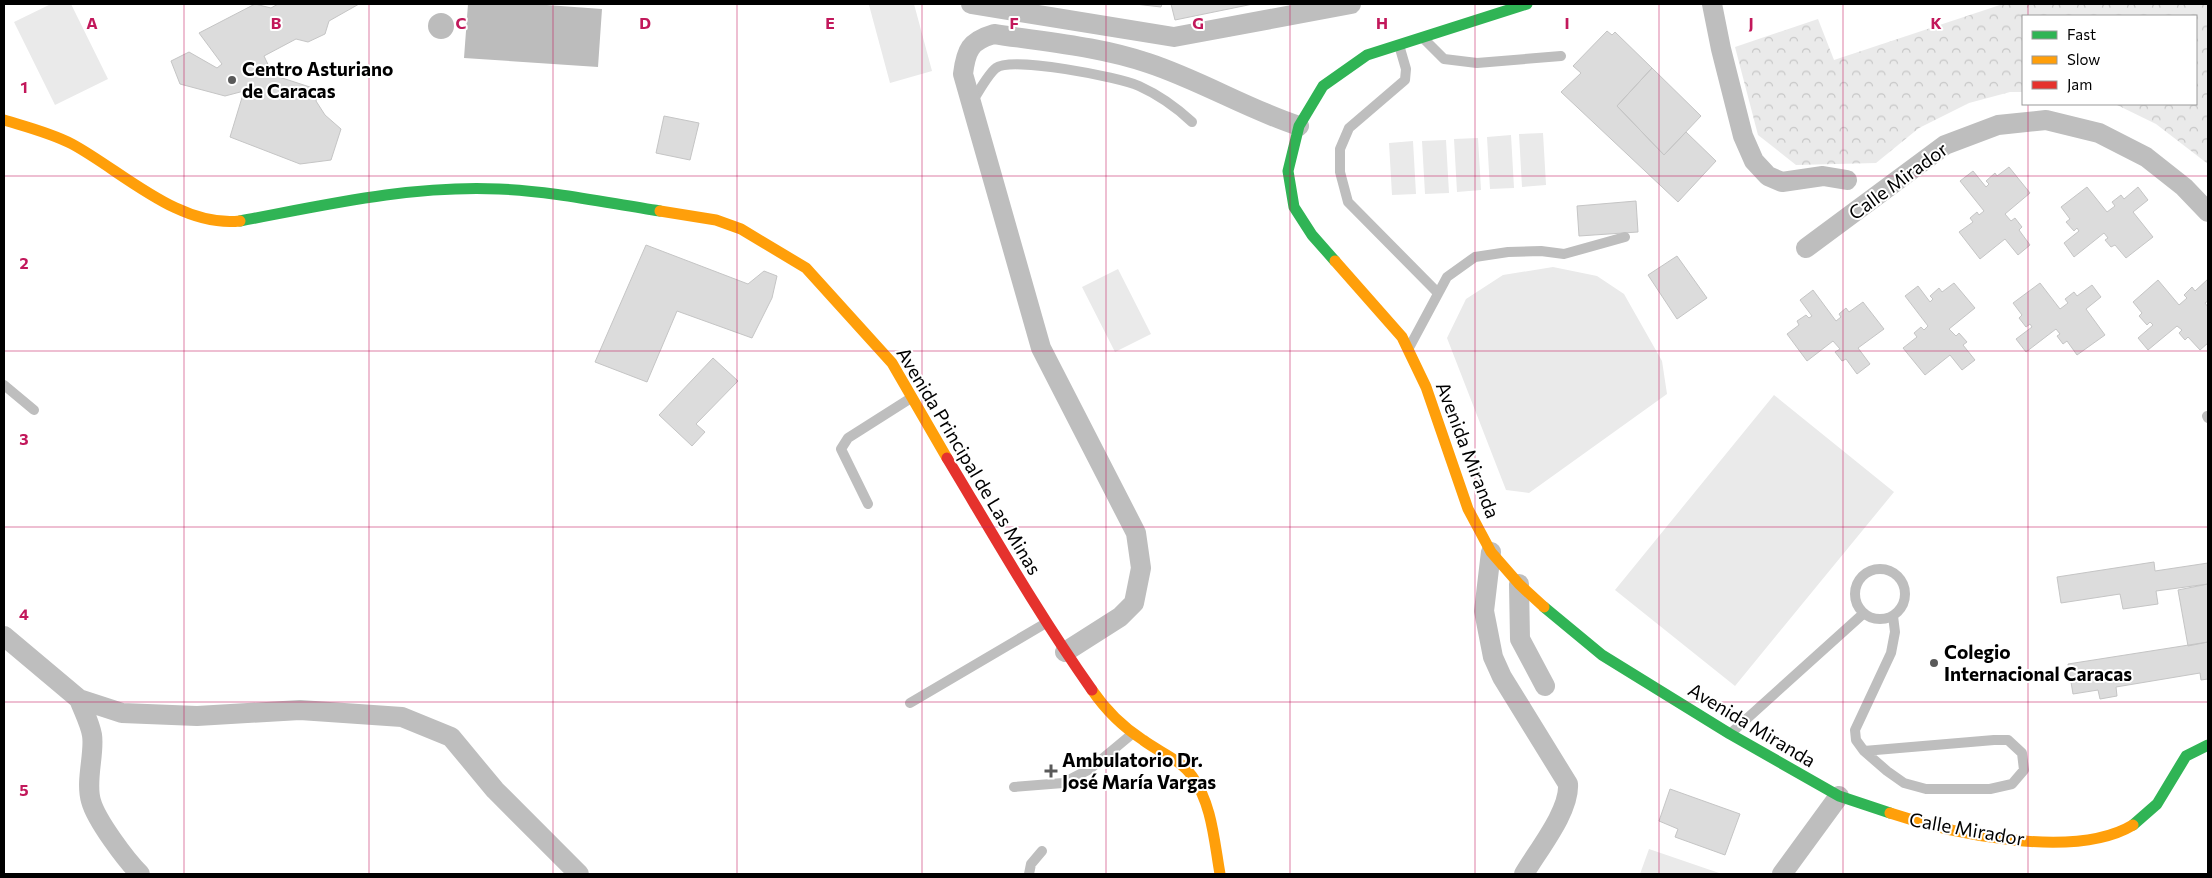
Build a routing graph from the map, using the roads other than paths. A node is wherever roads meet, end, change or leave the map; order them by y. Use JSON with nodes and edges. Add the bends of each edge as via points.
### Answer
{"nodes":[{"id":1,"x":971,"y":4,"type":"edge"},
{"id":2,"x":1351,"y":4,"type":"edge"},
{"id":3,"x":1712,"y":4,"type":"edge"},
{"id":4,"x":1518,"y":5,"type":"edge"},
{"id":5,"x":1422,"y":36,"type":"junction"},
{"id":6,"x":1398,"y":44,"type":"junction"},
{"id":7,"x":1561,"y":56,"type":"dead end"},
{"id":8,"x":971,"y":103,"type":"junction"},
{"id":9,"x":4,"y":120,"type":"edge"},
{"id":10,"x":1192,"y":122,"type":"dead end"},
{"id":11,"x":1299,"y":126,"type":"junction"},
{"id":12,"x":1848,"y":180,"type":"dead end"},
{"id":13,"x":2208,"y":212,"type":"edge"},
{"id":14,"x":1625,"y":238,"type":"dead end"},
{"id":15,"x":1806,"y":248,"type":"dead end"},
{"id":16,"x":1437,"y":292,"type":"junction"},
{"id":17,"x":1408,"y":349,"type":"junction"},
{"id":18,"x":4,"y":385,"type":"edge"},
{"id":19,"x":911,"y":398,"type":"junction"},
{"id":20,"x":34,"y":410,"type":"dead end"},
{"id":21,"x":868,"y":504,"type":"dead end"},
{"id":22,"x":1491,"y":552,"type":"junction"},
{"id":23,"x":1519,"y":584,"type":"junction"},
{"id":24,"x":1864,"y":613,"type":"junction"},
{"id":25,"x":1893,"y":616,"type":"junction"},
{"id":26,"x":1047,"y":622,"type":"junction"},
{"id":27,"x":4,"y":636,"type":"edge"},
{"id":28,"x":1065,"y":652,"type":"junction"},
{"id":29,"x":1545,"y":686,"type":"dead end"},
{"id":30,"x":79,"y":699,"type":"junction"},
{"id":31,"x":910,"y":703,"type":"dead end"},
{"id":32,"x":1133,"y":734,"type":"junction"},
{"id":33,"x":1730,"y":734,"type":"junction"},
{"id":34,"x":2208,"y":744,"type":"edge"},
{"id":35,"x":1864,"y":750,"type":"junction"},
{"id":36,"x":1014,"y":787,"type":"dead end"},
{"id":37,"x":1839,"y":796,"type":"junction"},
{"id":38,"x":1042,"y":851,"type":"dead end"},
{"id":39,"x":140,"y":874,"type":"edge"},
{"id":40,"x":579,"y":874,"type":"edge"},
{"id":41,"x":1029,"y":874,"type":"edge"},
{"id":42,"x":1220,"y":874,"type":"edge"},
{"id":43,"x":1524,"y":874,"type":"edge"},
{"id":44,"x":1782,"y":874,"type":"edge"}],
"edges":[{"from":1,"to":2,"type":"street","via":[[1174,37]]},
{"from":3,"to":12,"type":"street","via":[[1743,136],[1754,162],[1768,176],[1782,182],[1823,176]]},
{"from":4,"to":5,"type":"street","name":"Avenida Miranda"},
{"from":5,"to":6,"type":"street","name":"Avenida Miranda"},
{"from":5,"to":7,"type":"lane","via":[[1444,59],[1477,62]]},
{"from":6,"to":11,"type":"street","name":"Avenida Miranda","via":[[1367,55],[1323,86]]},
{"from":6,"to":16,"type":"lane","via":[[1406,69],[1405,80],[1349,128],[1340,148],[1340,172],[1348,202]]},
{"from":8,"to":10,"type":"lane","via":[[996,68],[1005,64],[1046,66],[1137,85],[1175,106]]},
{"from":8,"to":11,"type":"street","via":[[963,74],[965,55],[978,39],[994,34],[1102,50],[1149,63]]},
{"from":8,"to":28,"type":"street","via":[[1041,348],[1136,533],[1141,568],[1134,603],[1120,617]]},
{"from":9,"to":19,"type":"street","name":"Avenida Principal de Las Minas","via":[[72,144],[176,209],[201,218],[254,220],[377,196],[460,189],[532,192],[716,220],[741,229],[806,268],[892,363]]},
{"from":11,"to":17,"type":"street","name":"Avenida Miranda","via":[[1288,171],[1294,207],[1312,235],[1402,337]]},
{"from":13,"to":15,"type":"street","name":"Calle Mirador","via":[[2184,187],[2146,157],[2099,133],[2046,120],[1998,125],[1945,145]]},
{"from":14,"to":16,"type":"lane","via":[[1564,254],[1508,252],[1475,257],[1447,277]]},
{"from":16,"to":17,"type":"lane"},
{"from":17,"to":22,"type":"street","name":"Avenida Miranda","via":[[1426,387],[1468,509]]},
{"from":18,"to":20,"type":"lane"},
{"from":19,"to":21,"type":"lane","via":[[848,438],[840,449]]},
{"from":19,"to":26,"type":"street","name":"Avenida Principal de Las Minas"},
{"from":22,"to":23,"type":"street","name":"Avenida Miranda"},
{"from":22,"to":43,"type":"street","via":[[1484,611],[1493,658],[1568,784],[1561,812]]},
{"from":23,"to":29,"type":"street","via":[[1520,639]]},
{"from":23,"to":33,"type":"street","name":"Avenida Miranda","via":[[1602,655]]},
{"from":24,"to":25,"type":"lane","via":[[1872,618]]},
{"from":24,"to":25,"type":"lane","via":[[1855,596],[1856,587],[1860,578],[1878,568],[1896,574],[1906,591],[1905,601]]},
{"from":24,"to":33,"type":"lane"},
{"from":25,"to":35,"type":"lane","via":[[1895,632],[1891,653],[1855,730],[1856,740]]},
{"from":26,"to":28,"type":"street","name":"Avenida Principal de Las Minas"},
{"from":26,"to":31,"type":"lane"},
{"from":27,"to":30,"type":"street"},
{"from":28,"to":32,"type":"street","name":"Avenida Principal de Las Minas","via":[[1104,706]]},
{"from":30,"to":39,"type":"street","via":[[92,736],[89,768],[91,801],[109,835]]},
{"from":30,"to":40,"type":"street","via":[[122,712],[196,716],[300,710],[402,717],[451,737],[495,790]]},
{"from":32,"to":36,"type":"lane","via":[[1090,769],[1063,783]]},
{"from":32,"to":42,"type":"street","name":"Avenida Principal de Las Minas","via":[[1174,759],[1191,774],[1210,814]]},
{"from":33,"to":37,"type":"street","name":"Avenida Miranda"},
{"from":34,"to":37,"type":"street","name":"Calle Mirador","via":[[2186,756],[2157,804],[2136,823],[2121,832],[2088,841],[2018,841],[1921,824]]},
{"from":35,"to":35,"type":"lane","via":[[1904,783],[1926,789],[1997,787],[2012,784],[2024,770],[2022,753],[2008,740]]},
{"from":37,"to":44,"type":"street"},
{"from":38,"to":41,"type":"lane","via":[[1031,864]]}]}
